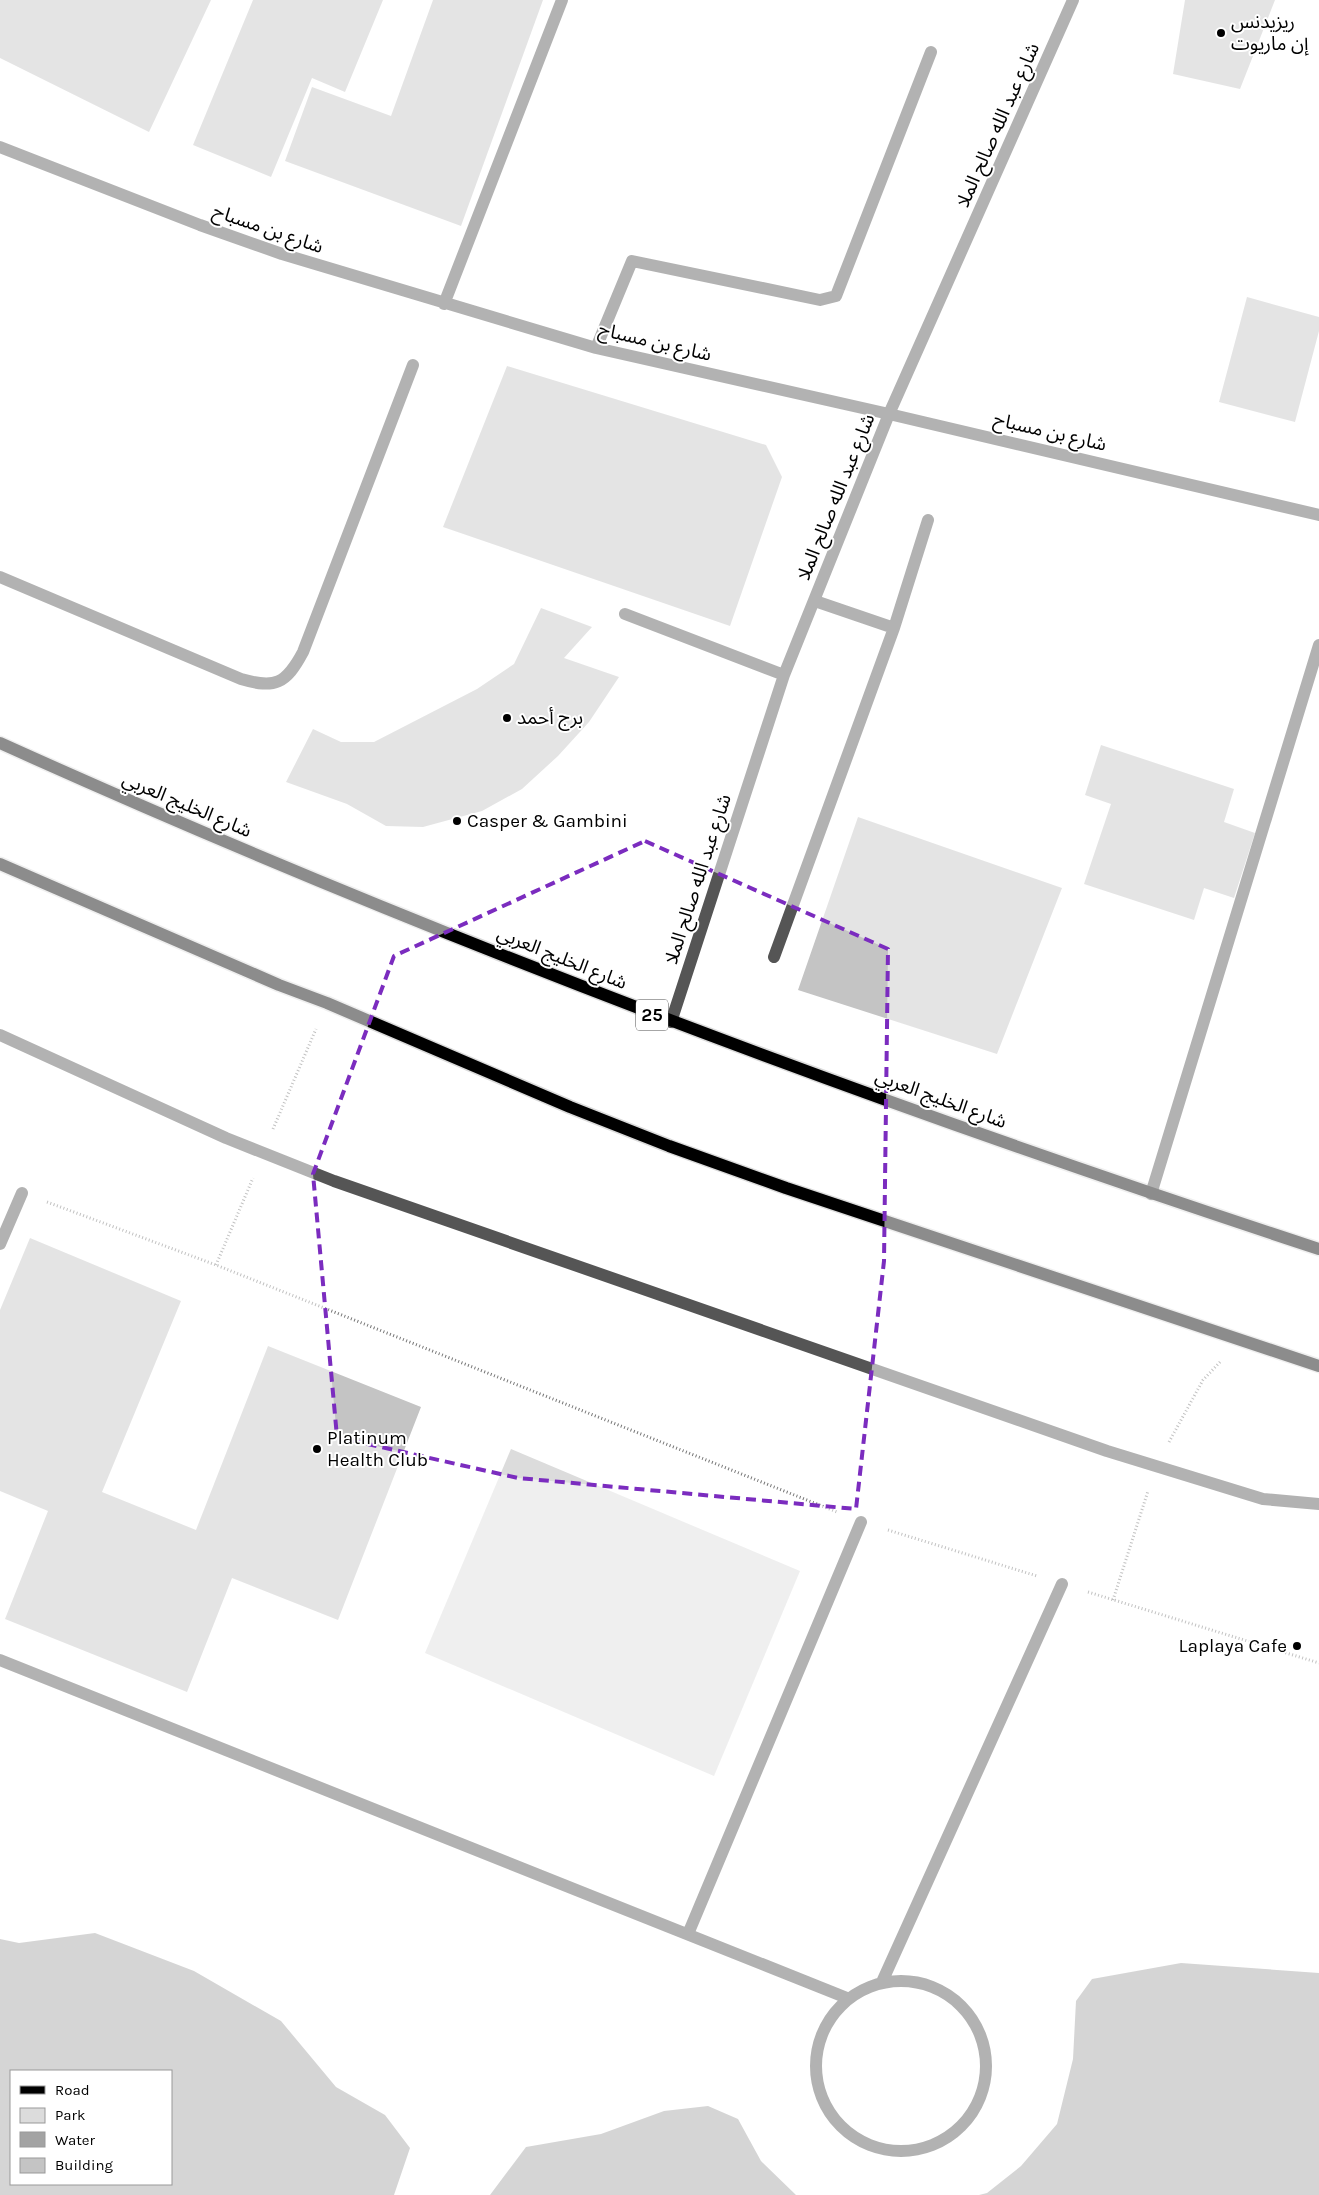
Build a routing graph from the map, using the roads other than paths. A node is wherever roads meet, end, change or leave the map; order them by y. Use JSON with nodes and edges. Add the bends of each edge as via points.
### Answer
{"nodes":[{"id":1,"x":562,"y":0,"type":"edge"},
{"id":2,"x":1073,"y":0,"type":"edge"},
{"id":3,"x":931,"y":52,"type":"dead end"},
{"id":4,"x":0,"y":146,"type":"edge"},
{"id":5,"x":444,"y":304,"type":"junction"},
{"id":6,"x":596,"y":348,"type":"junction"},
{"id":7,"x":412,"y":365,"type":"dead end"},
{"id":8,"x":889,"y":414,"type":"junction"},
{"id":9,"x":1319,"y":515,"type":"edge"},
{"id":10,"x":928,"y":520,"type":"dead end"},
{"id":11,"x":0,"y":577,"type":"edge"},
{"id":12,"x":815,"y":601,"type":"junction"},
{"id":13,"x":625,"y":614,"type":"dead end"},
{"id":14,"x":894,"y":628,"type":"junction"},
{"id":15,"x":1319,"y":645,"type":"edge"},
{"id":16,"x":784,"y":675,"type":"junction"},
{"id":17,"x":0,"y":743,"type":"edge"},
{"id":18,"x":0,"y":864,"type":"edge"},
{"id":19,"x":774,"y":957,"type":"dead end"},
{"id":20,"x":671,"y":1022,"type":"junction"},
{"id":21,"x":0,"y":1035,"type":"edge"},
{"id":22,"x":22,"y":1193,"type":"road end"},
{"id":23,"x":1151,"y":1194,"type":"junction"},
{"id":24,"x":0,"y":1244,"type":"edge"},
{"id":25,"x":1319,"y":1249,"type":"edge"},
{"id":26,"x":1319,"y":1366,"type":"edge"},
{"id":27,"x":1319,"y":1504,"type":"edge"},
{"id":28,"x":861,"y":1522,"type":"road end"},
{"id":29,"x":1062,"y":1584,"type":"road end"},
{"id":30,"x":0,"y":1660,"type":"edge"},
{"id":31,"x":688,"y":1934,"type":"junction"},
{"id":32,"x":882,"y":1982,"type":"junction"},
{"id":33,"x":847,"y":1998,"type":"junction"}],
"edges":[{"from":1,"to":5,"type":"street"},
{"from":2,"to":8,"type":"street","name":"شارع عبد الله صالح الملا"},
{"from":3,"to":6,"type":"street","via":[[836,296],[820,300],[632,261]]},
{"from":4,"to":5,"type":"street","name":"شارع بن مسباح","via":[[246,241]]},
{"from":5,"to":6,"type":"street","name":"شارع بن مسباح"},
{"from":6,"to":8,"type":"street","name":"شارع بن مسباح"},
{"from":7,"to":11,"type":"street","via":[[303,652],[294,670],[280,682],[263,685],[241,679]]},
{"from":8,"to":9,"type":"street","name":"شارع بن مسباح"},
{"from":8,"to":12,"type":"street","name":"شارع عبد الله صالح الملا"},
{"from":10,"to":14,"type":"street"},
{"from":12,"to":14,"type":"street"},
{"from":12,"to":16,"type":"street","name":"شارع عبد الله صالح الملا"},
{"from":13,"to":16,"type":"street"},
{"from":14,"to":19,"type":"street"},
{"from":15,"to":23,"type":"street"},
{"from":16,"to":20,"type":"street","name":"شارع عبد الله صالح الملا"},
{"from":17,"to":20,"type":"main road","name":"شارع الخليج العربي","number":"25","via":[[311,878]]},
{"from":18,"to":26,"type":"main road","via":[[278,985],[669,1146]]},
{"from":20,"to":23,"type":"main road","name":"شارع الخليج العربي","number":"25"},
{"from":21,"to":27,"type":"street","via":[[226,1138],[343,1185],[1107,1451],[1263,1498]]},
{"from":22,"to":24,"type":"street"},
{"from":23,"to":25,"type":"main road","name":"شارع الخليج العربي","number":"25"},
{"from":28,"to":31,"type":"street"},
{"from":29,"to":32,"type":"street"},
{"from":30,"to":31,"type":"street"},
{"from":31,"to":33,"type":"street"},
{"from":32,"to":33,"type":"street"},
{"from":32,"to":33,"type":"street","via":[[920,1982],[955,1999],[979,2030],[987,2067],[978,2104],[954,2134],[920,2150],[881,2150],[847,2132],[823,2103],[814,2065],[823,2028]]}]}
